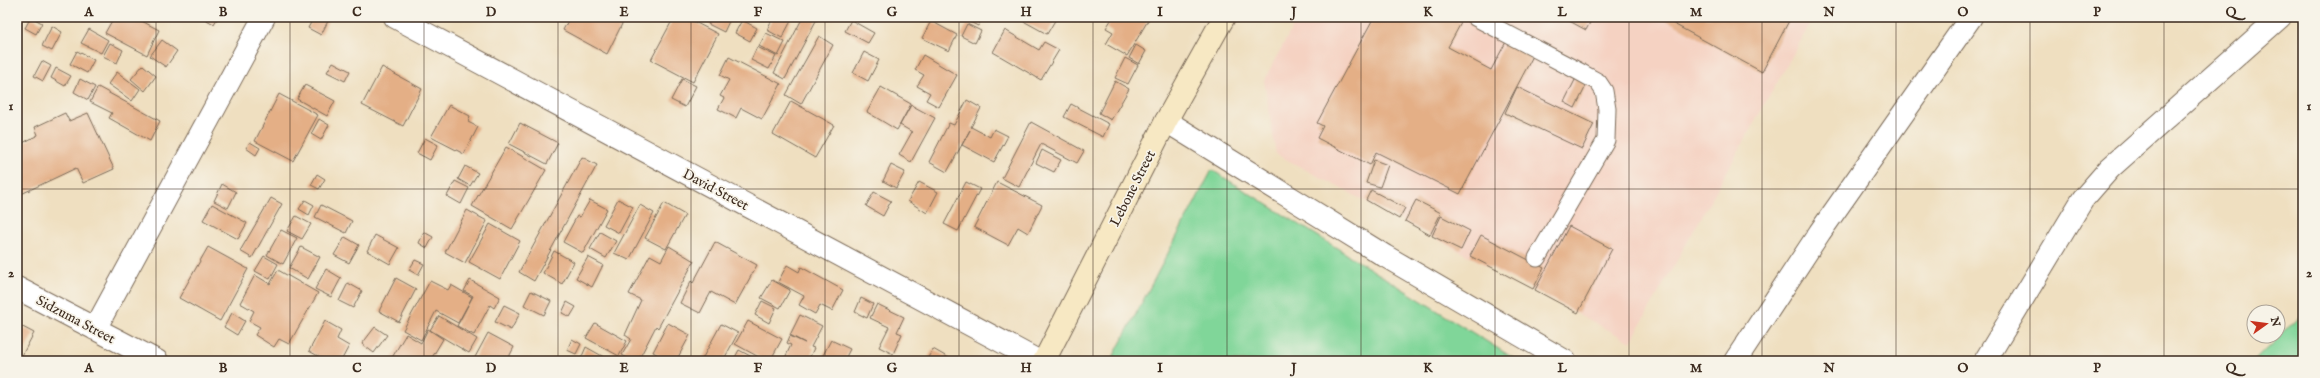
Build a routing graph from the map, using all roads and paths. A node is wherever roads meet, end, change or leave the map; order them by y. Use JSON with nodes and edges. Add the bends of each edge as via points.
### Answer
{"nodes":[{"id":1,"x":264,"y":17,"type":"edge"},
{"id":2,"x":395,"y":17,"type":"edge"},
{"id":3,"x":1224,"y":17,"type":"edge"},
{"id":4,"x":1475,"y":17,"type":"edge"},
{"id":5,"x":1971,"y":17,"type":"edge"},
{"id":6,"x":2280,"y":17,"type":"edge"},
{"id":7,"x":1166,"y":121,"type":"junction"},
{"id":8,"x":1537,"y":258,"type":"dead end"},
{"id":9,"x":17,"y":288,"type":"edge"},
{"id":10,"x":95,"y":329,"type":"junction"},
{"id":11,"x":157,"y":361,"type":"edge"},
{"id":12,"x":1038,"y":361,"type":"edge"},
{"id":13,"x":1044,"y":361,"type":"edge"},
{"id":14,"x":1565,"y":361,"type":"edge"},
{"id":15,"x":1735,"y":361,"type":"edge"},
{"id":16,"x":1985,"y":361,"type":"edge"}],
"edges":[{"from":1,"to":10,"type":"street"},
{"from":2,"to":12,"type":"street","name":"David Street"},
{"from":3,"to":7,"type":"street","name":"Lebone Street"},
{"from":4,"to":8,"type":"lane","via":[[1598,82],[1604,91],[1607,109],[1606,140]]},
{"from":5,"to":15,"type":"street","via":[[1820,232]]},
{"from":6,"to":16,"type":"street","via":[[2110,168],[2083,199]]},
{"from":7,"to":13,"type":"street","name":"Lebone Street"},
{"from":7,"to":14,"type":"street","via":[[1385,256]]},
{"from":9,"to":10,"type":"street","name":"Sidzuma Street"},
{"from":10,"to":11,"type":"street","name":"Sidzuma Street"}]}
